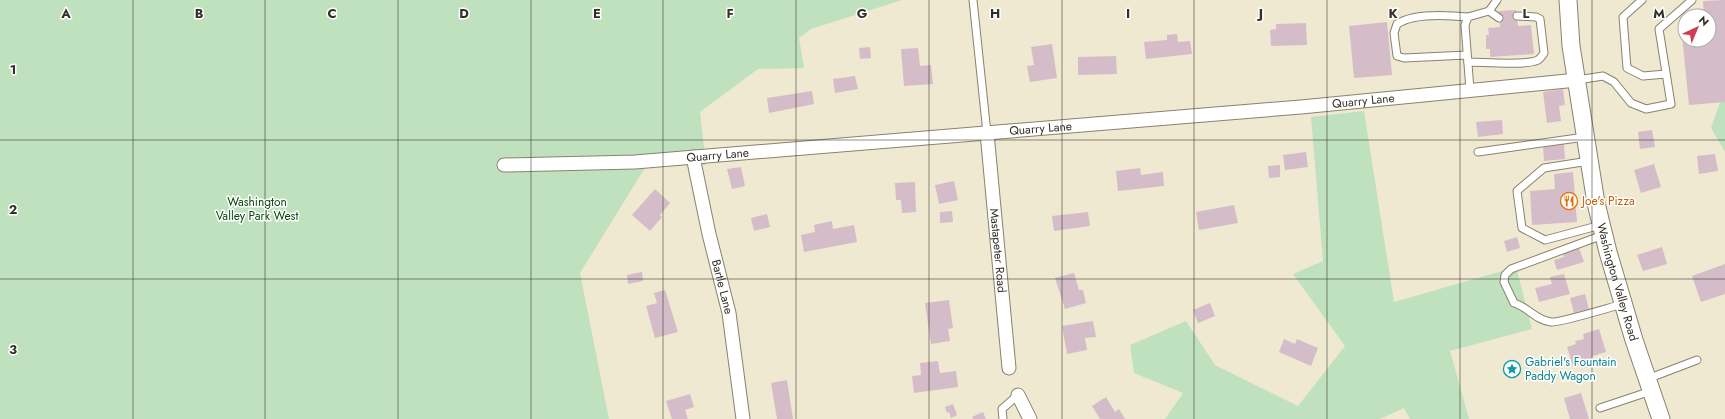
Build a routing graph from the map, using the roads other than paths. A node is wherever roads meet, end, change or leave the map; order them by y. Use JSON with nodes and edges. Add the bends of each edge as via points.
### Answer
{"nodes":[{"id":1,"x":973,"y":0,"type":"edge"},
{"id":2,"x":1497,"y":0,"type":"edge"},
{"id":3,"x":1568,"y":0,"type":"edge"},
{"id":4,"x":1642,"y":0,"type":"edge"},
{"id":5,"x":1692,"y":0,"type":"edge"},
{"id":6,"x":1489,"y":12,"type":"junction"},
{"id":7,"x":1517,"y":16,"type":"dead end"},
{"id":8,"x":1468,"y":17,"type":"junction"},
{"id":9,"x":1500,"y":18,"type":"dead end"},
{"id":10,"x":1467,"y":58,"type":"junction"},
{"id":11,"x":1666,"y":74,"type":"junction"},
{"id":12,"x":1577,"y":80,"type":"junction"},
{"id":13,"x":1470,"y":90,"type":"junction"},
{"id":14,"x":987,"y":133,"type":"junction"},
{"id":15,"x":1585,"y":136,"type":"junction"},
{"id":16,"x":1478,"y":152,"type":"dead end"},
{"id":17,"x":693,"y":157,"type":"junction"},
{"id":18,"x":1589,"y":161,"type":"junction"},
{"id":19,"x":504,"y":165,"type":"dead end"},
{"id":20,"x":1602,"y":230,"type":"junction"},
{"id":21,"x":1623,"y":304,"type":"junction"},
{"id":22,"x":1697,"y":360,"type":"dead end"},
{"id":23,"x":1009,"y":368,"type":"dead end"},
{"id":24,"x":1649,"y":385,"type":"junction"},
{"id":25,"x":1018,"y":395,"type":"joint"},
{"id":26,"x":1600,"y":408,"type":"dead end"},
{"id":27,"x":743,"y":419,"type":"edge"},
{"id":28,"x":1003,"y":419,"type":"edge"},
{"id":29,"x":1030,"y":419,"type":"edge"},
{"id":30,"x":1661,"y":419,"type":"edge"}],
"edges":[{"from":1,"to":14,"type":"lane"},
{"from":2,"to":6,"type":"lane"},
{"from":3,"to":12,"type":"street","name":"Washington Valley Road"},
{"from":4,"to":11,"type":"lane","via":[[1623,17],[1627,68],[1642,76]]},
{"from":5,"to":11,"type":"lane","via":[[1659,28]]},
{"from":6,"to":8,"type":"lane"},
{"from":6,"to":9,"type":"lane"},
{"from":7,"to":10,"type":"lane","via":[[1540,19],[1544,53],[1537,61]]},
{"from":8,"to":10,"type":"lane","via":[[1465,25]]},
{"from":8,"to":10,"type":"lane","via":[[1452,15],[1405,18],[1397,24],[1394,33],[1397,56]]},
{"from":10,"to":13,"type":"lane"},
{"from":11,"to":12,"type":"lane","via":[[1671,104],[1646,109],[1631,104],[1614,82],[1603,76]]},
{"from":12,"to":13,"type":"street","name":"Quarry Lane"},
{"from":12,"to":15,"type":"street","name":"Washington Valley Road"},
{"from":13,"to":14,"type":"street","name":"Quarry Lane"},
{"from":14,"to":17,"type":"street","name":"Quarry Lane"},
{"from":14,"to":23,"type":"street","name":"Mastapeter Road"},
{"from":15,"to":16,"type":"lane"},
{"from":15,"to":18,"type":"street","name":"Washington Valley Road"},
{"from":17,"to":19,"type":"street","name":"Quarry Lane","via":[[635,162]]},
{"from":17,"to":27,"type":"street","name":"Bartle Lane","via":[[729,313]]},
{"from":18,"to":20,"type":"street","name":"Washington Valley Road"},
{"from":18,"to":20,"type":"lane","via":[[1544,168],[1517,191],[1522,228],[1545,240]]},
{"from":20,"to":21,"type":"street","name":"Washington Valley Road"},
{"from":20,"to":21,"type":"lane","via":[[1511,269],[1505,275],[1504,282],[1514,303],[1522,305],[1532,315],[1552,322]]},
{"from":21,"to":24,"type":"street","name":"Washington Valley Road"},
{"from":22,"to":24,"type":"lane"},
{"from":24,"to":26,"type":"lane"},
{"from":24,"to":30,"type":"street","name":"Washington Valley Road"},
{"from":25,"to":28,"type":"lane","via":[[1002,410]]},
{"from":25,"to":29,"type":"street"}]}
